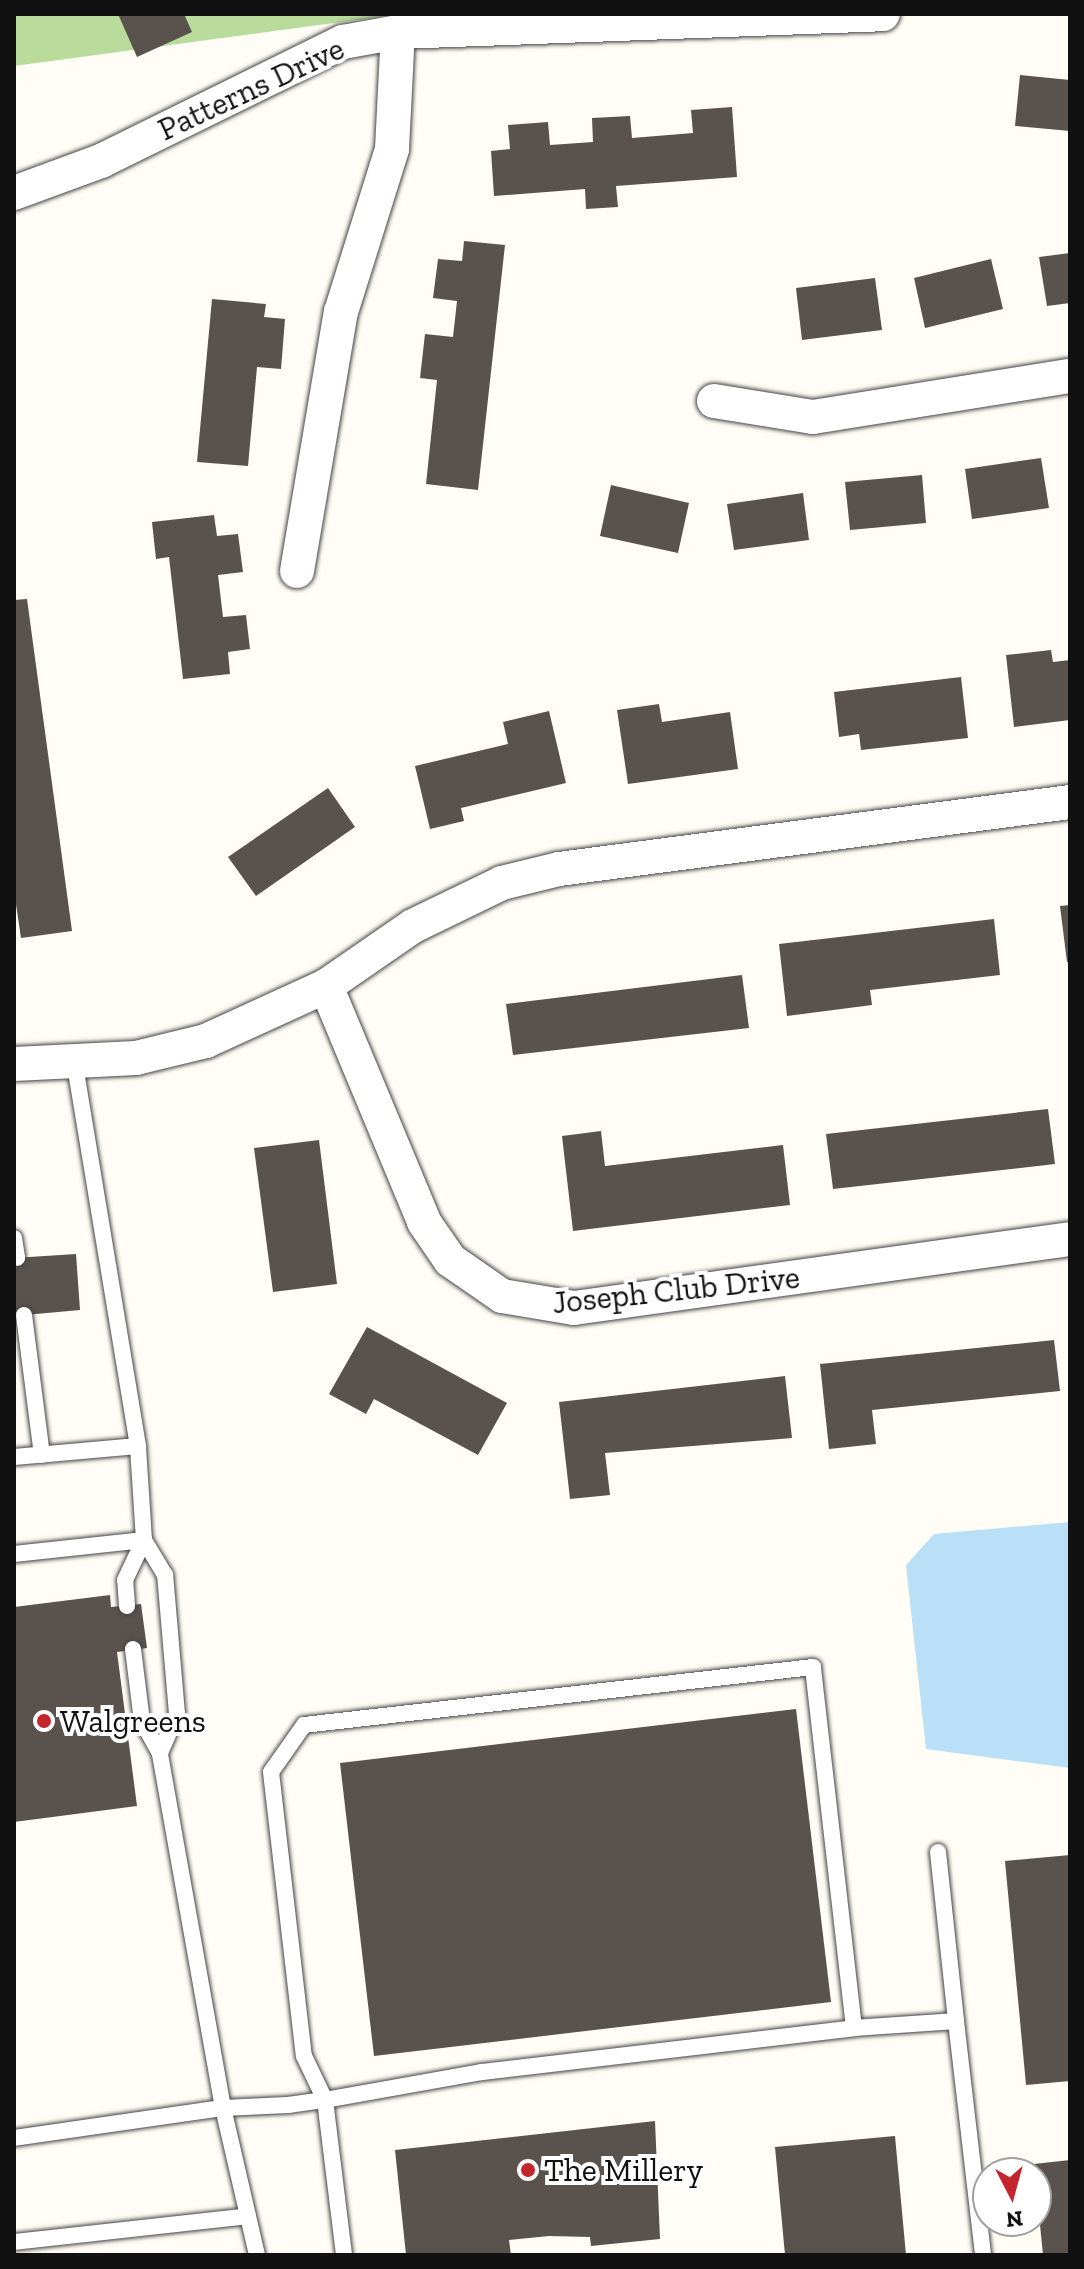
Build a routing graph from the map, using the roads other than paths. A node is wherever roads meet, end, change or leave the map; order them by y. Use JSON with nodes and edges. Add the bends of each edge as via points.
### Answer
{"nodes":[{"id":1,"x":883,"y":14,"type":"edge"},
{"id":2,"x":398,"y":32,"type":"junction"},
{"id":3,"x":14,"y":193,"type":"edge"},
{"id":4,"x":1070,"y":376,"type":"edge"},
{"id":5,"x":714,"y":401,"type":"dead end"},
{"id":6,"x":297,"y":571,"type":"dead end"},
{"id":7,"x":1070,"y":802,"type":"edge"},
{"id":8,"x":326,"y":986,"type":"junction"},
{"id":9,"x":74,"y":1058,"type":"junction"},
{"id":10,"x":14,"y":1064,"type":"edge"},
{"id":11,"x":14,"y":1238,"type":"edge"},
{"id":12,"x":1070,"y":1239,"type":"edge"},
{"id":13,"x":17,"y":1258,"type":"dead end"},
{"id":14,"x":24,"y":1315,"type":"dead end"},
{"id":15,"x":138,"y":1446,"type":"junction"},
{"id":16,"x":42,"y":1455,"type":"junction"},
{"id":17,"x":14,"y":1457,"type":"edge"},
{"id":18,"x":144,"y":1540,"type":"junction"},
{"id":19,"x":14,"y":1554,"type":"edge"},
{"id":20,"x":127,"y":1606,"type":"dead end"},
{"id":21,"x":133,"y":1649,"type":"dead end"},
{"id":22,"x":160,"y":1753,"type":"junction"},
{"id":23,"x":938,"y":1852,"type":"dead end"},
{"id":24,"x":956,"y":2021,"type":"junction"},
{"id":25,"x":854,"y":2028,"type":"junction"},
{"id":26,"x":325,"y":2100,"type":"junction"},
{"id":27,"x":223,"y":2108,"type":"junction"},
{"id":28,"x":14,"y":2138,"type":"edge"},
{"id":29,"x":248,"y":2216,"type":"junction"},
{"id":30,"x":14,"y":2242,"type":"edge"},
{"id":31,"x":257,"y":2255,"type":"edge"},
{"id":32,"x":344,"y":2255,"type":"edge"},
{"id":33,"x":983,"y":2255,"type":"edge"}],
"edges":[{"from":1,"to":2,"type":"street","name":"Patterns Drive"},
{"from":2,"to":3,"type":"street","name":"Patterns Drive","via":[[343,42],[101,161]]},
{"from":2,"to":6,"type":"street","via":[[392,149],[341,312]]},
{"from":4,"to":5,"type":"street","via":[[813,417]]},
{"from":7,"to":8,"type":"street","via":[[517,879],[413,926]]},
{"from":8,"to":9,"type":"street","via":[[206,1041],[136,1058]]},
{"from":8,"to":12,"type":"street","name":"Joseph Club Drive","via":[[424,1222],[450,1260],[502,1296],[574,1308]]},
{"from":9,"to":10,"type":"street"},
{"from":9,"to":15,"type":"lane"},
{"from":11,"to":13,"type":"lane"},
{"from":14,"to":16,"type":"lane"},
{"from":15,"to":16,"type":"lane"},
{"from":15,"to":18,"type":"lane"},
{"from":16,"to":17,"type":"lane"},
{"from":18,"to":19,"type":"lane"},
{"from":18,"to":20,"type":"lane","via":[[125,1580]]},
{"from":18,"to":22,"type":"lane","via":[[165,1575],[177,1714]]},
{"from":21,"to":22,"type":"lane","via":[[142,1721]]},
{"from":22,"to":27,"type":"lane","via":[[176,1868]]},
{"from":23,"to":24,"type":"lane"},
{"from":24,"to":25,"type":"lane"},
{"from":24,"to":33,"type":"lane"},
{"from":25,"to":26,"type":"lane","via":[[482,2072]]},
{"from":25,"to":26,"type":"lane","via":[[813,1667],[304,1725],[271,1772],[304,2056]]},
{"from":26,"to":27,"type":"lane"},
{"from":26,"to":32,"type":"lane"},
{"from":27,"to":28,"type":"lane"},
{"from":27,"to":29,"type":"lane"},
{"from":29,"to":30,"type":"lane"},
{"from":29,"to":31,"type":"lane"}]}
